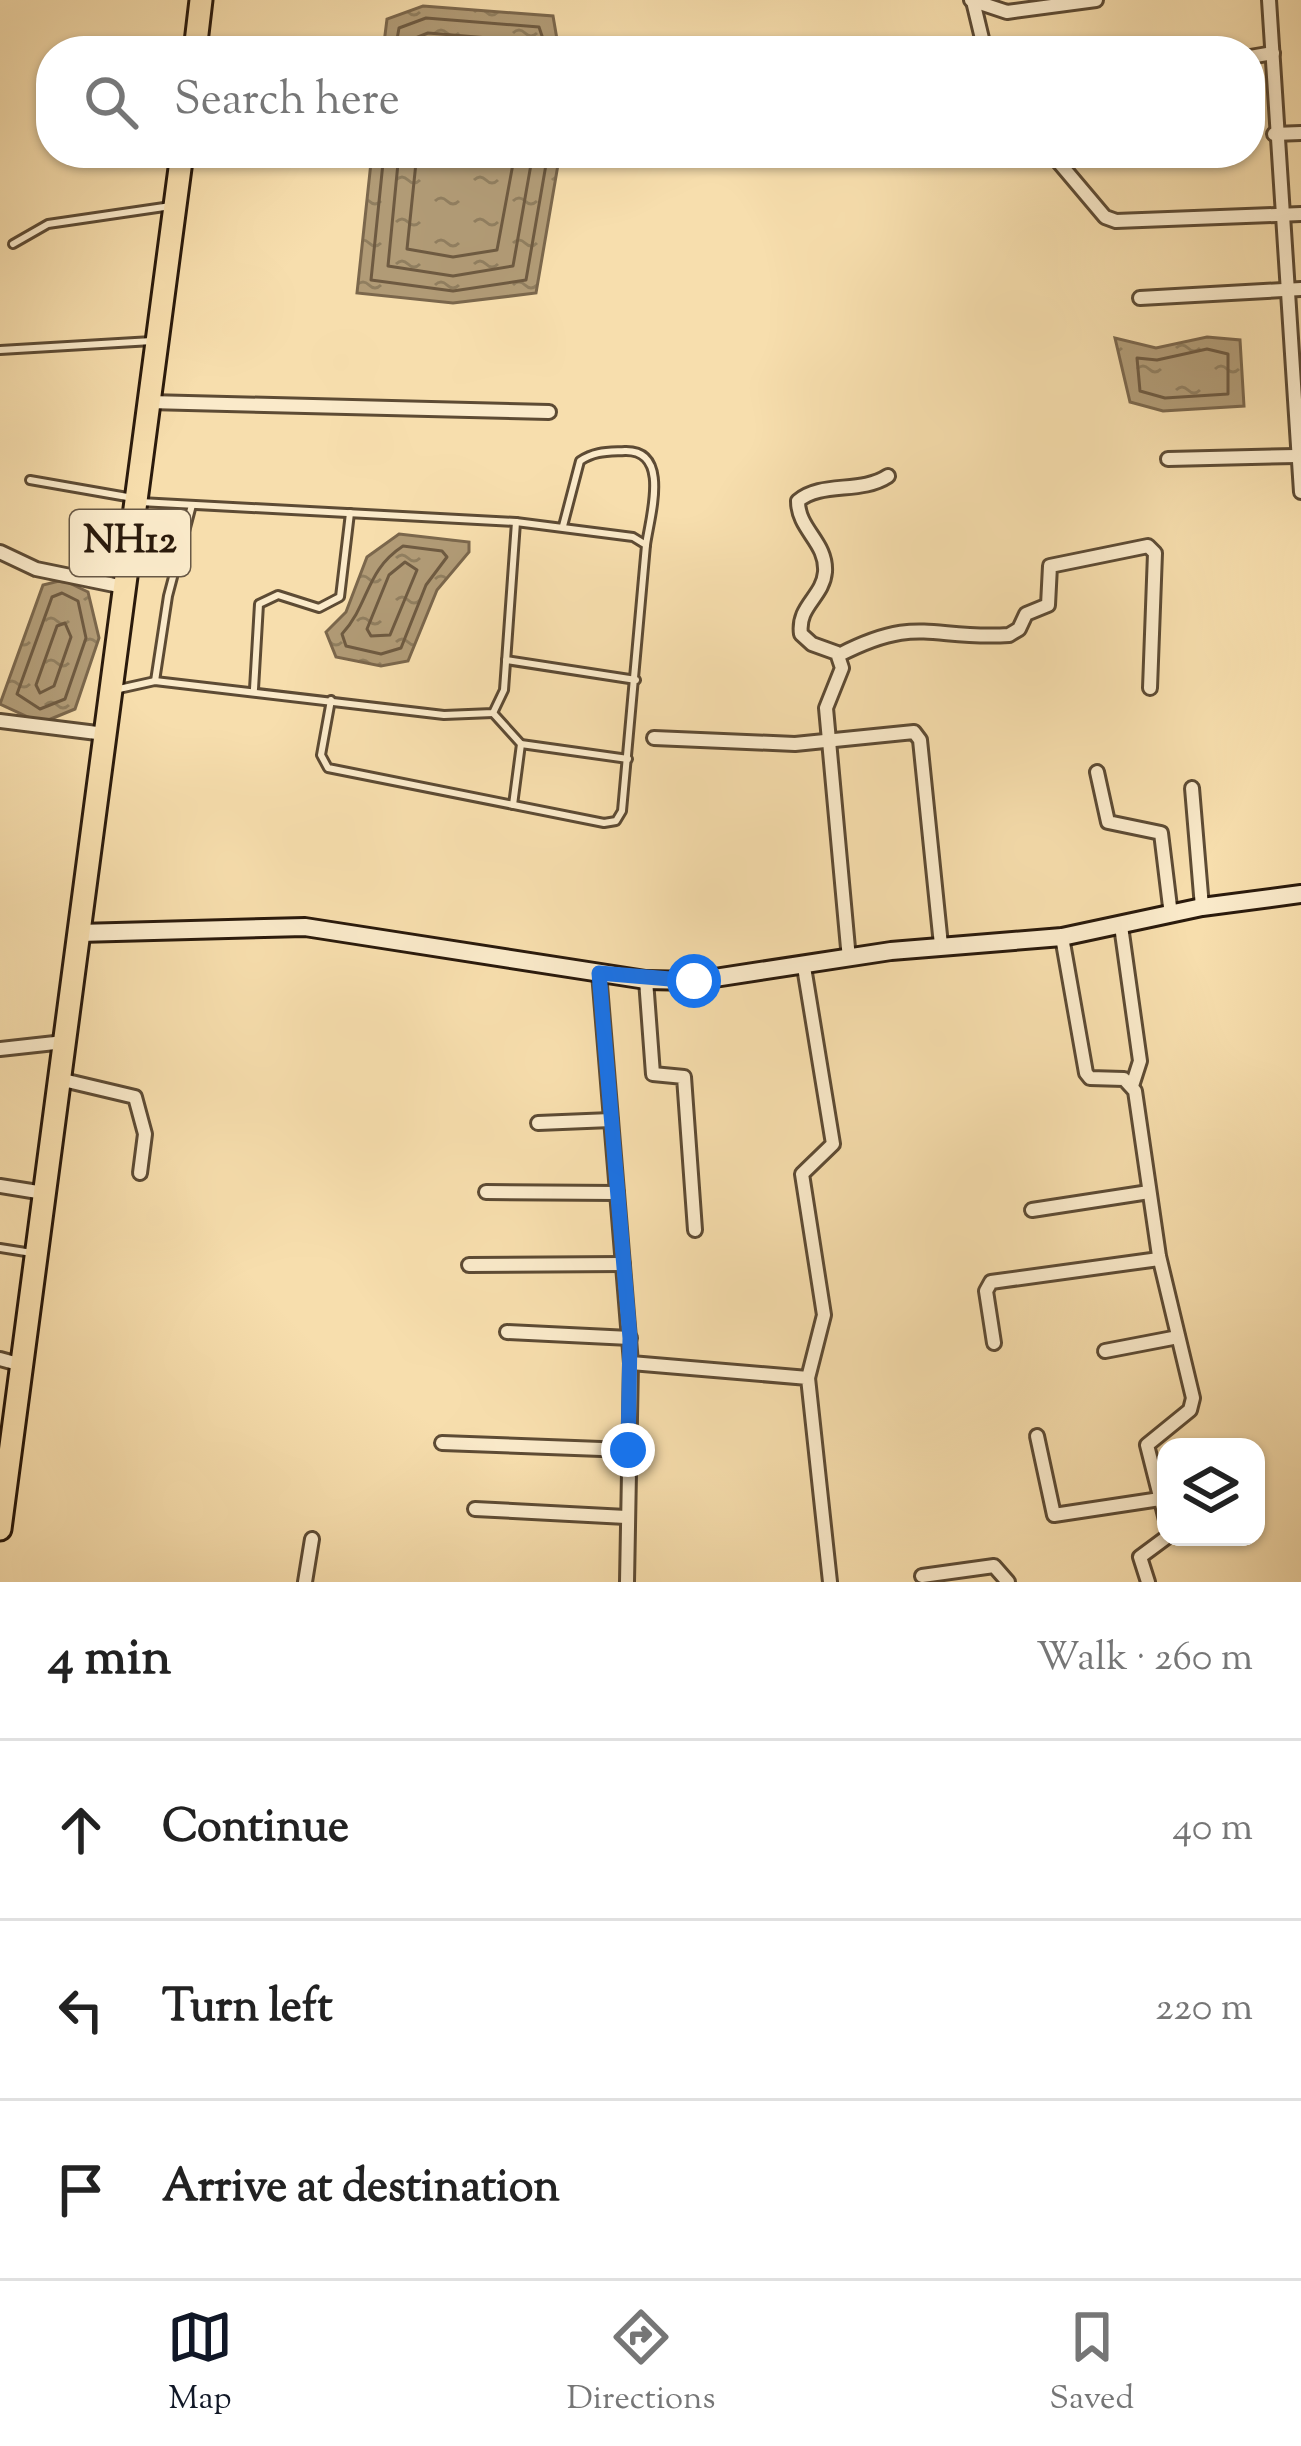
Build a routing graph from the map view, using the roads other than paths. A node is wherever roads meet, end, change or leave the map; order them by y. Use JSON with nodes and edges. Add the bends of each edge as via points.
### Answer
{"nodes":[{"id":1,"x":201,"y":0,"type":"edge"},
{"id":2,"x":1096,"y":0,"type":"edge"},
{"id":3,"x":1269,"y":0,"type":"edge"},
{"id":4,"x":972,"y":1,"type":"edge"},
{"id":5,"x":196,"y":36,"type":"edge"},
{"id":6,"x":982,"y":36,"type":"edge"},
{"id":7,"x":1273,"y":53,"type":"junction"},
{"id":8,"x":1265,"y":54,"type":"edge"},
{"id":9,"x":1301,"y":133,"type":"edge"},
{"id":10,"x":1274,"y":134,"type":"junction"},
{"id":11,"x":180,"y":168,"type":"edge"},
{"id":12,"x":1064,"y":168,"type":"edge"},
{"id":13,"x":175,"y":206,"type":"junction"},
{"id":14,"x":1301,"y":214,"type":"edge"},
{"id":15,"x":1279,"y":215,"type":"junction"},
{"id":16,"x":13,"y":244,"type":"dead end"},
{"id":17,"x":1301,"y":289,"type":"edge"},
{"id":18,"x":1284,"y":290,"type":"junction"},
{"id":19,"x":1139,"y":298,"type":"dead end"},
{"id":20,"x":158,"y":341,"type":"junction"},
{"id":21,"x":0,"y":350,"type":"edge"},
{"id":22,"x":1295,"y":371,"type":"edge"},
{"id":23,"x":149,"y":402,"type":"junction"},
{"id":24,"x":550,"y":412,"type":"dead end"},
{"id":25,"x":1296,"y":456,"type":"junction"},
{"id":26,"x":1168,"y":459,"type":"dead end"},
{"id":27,"x":887,"y":476,"type":"dead end"},
{"id":28,"x":30,"y":480,"type":"dead end"},
{"id":29,"x":1301,"y":492,"type":"edge"},
{"id":30,"x":136,"y":500,"type":"junction"},
{"id":31,"x":192,"y":505,"type":"junction"},
{"id":32,"x":350,"y":513,"type":"junction"},
{"id":33,"x":516,"y":522,"type":"junction"},
{"id":34,"x":563,"y":526,"type":"junction"},
{"id":35,"x":646,"y":545,"type":"junction"},
{"id":36,"x":0,"y":552,"type":"edge"},
{"id":37,"x":124,"y":587,"type":"junction"},
{"id":38,"x":839,"y":655,"type":"junction"},
{"id":39,"x":506,"y":660,"type":"junction"},
{"id":40,"x":635,"y":680,"type":"junction"},
{"id":41,"x":155,"y":681,"type":"junction"},
{"id":42,"x":1150,"y":688,"type":"dead end"},
{"id":43,"x":254,"y":689,"type":"junction"},
{"id":44,"x":111,"y":691,"type":"junction"},
{"id":45,"x":331,"y":700,"type":"junction"},
{"id":46,"x":493,"y":713,"type":"junction"},
{"id":47,"x":0,"y":721,"type":"edge"},
{"id":48,"x":105,"y":734,"type":"junction"},
{"id":49,"x":654,"y":738,"type":"dead end"},
{"id":50,"x":828,"y":739,"type":"junction"},
{"id":51,"x":521,"y":744,"type":"junction"},
{"id":52,"x":628,"y":759,"type":"junction"},
{"id":53,"x":1097,"y":772,"type":"dead end"},
{"id":54,"x":1192,"y":788,"type":"dead end"},
{"id":55,"x":513,"y":805,"type":"junction"},
{"id":56,"x":1301,"y":894,"type":"edge"},
{"id":57,"x":1202,"y":908,"type":"junction"},
{"id":58,"x":1171,"y":915,"type":"junction"},
{"id":59,"x":1121,"y":926,"type":"junction"},
{"id":60,"x":79,"y":933,"type":"junction"},
{"id":61,"x":1062,"y":937,"type":"junction"},
{"id":62,"x":941,"y":945,"type":"junction"},
{"id":63,"x":849,"y":959,"type":"junction"},
{"id":64,"x":804,"y":967,"type":"junction"},
{"id":65,"x":599,"y":973,"type":"junction"},
{"id":66,"x":646,"y":980,"type":"junction"},
{"id":67,"x":64,"y":1042,"type":"junction"},
{"id":68,"x":0,"y":1049,"type":"edge"},
{"id":69,"x":59,"y":1079,"type":"junction"},
{"id":70,"x":1132,"y":1086,"type":"junction"},
{"id":71,"x":611,"y":1120,"type":"junction"},
{"id":72,"x":538,"y":1123,"type":"dead end"},
{"id":73,"x":140,"y":1173,"type":"dead end"},
{"id":74,"x":0,"y":1186,"type":"edge"},
{"id":75,"x":44,"y":1192,"type":"junction"},
{"id":76,"x":486,"y":1192,"type":"dead end"},
{"id":77,"x":1149,"y":1192,"type":"junction"},
{"id":78,"x":617,"y":1193,"type":"junction"},
{"id":79,"x":1032,"y":1210,"type":"dead end"},
{"id":80,"x":695,"y":1230,"type":"dead end"},
{"id":81,"x":0,"y":1248,"type":"edge"},
{"id":82,"x":36,"y":1254,"type":"junction"},
{"id":83,"x":1159,"y":1259,"type":"junction"},
{"id":84,"x":623,"y":1264,"type":"junction"},
{"id":85,"x":469,"y":1265,"type":"dead end"},
{"id":86,"x":507,"y":1332,"type":"dead end"},
{"id":87,"x":1178,"y":1337,"type":"junction"},
{"id":88,"x":630,"y":1338,"type":"junction"},
{"id":89,"x":994,"y":1343,"type":"dead end"},
{"id":90,"x":1105,"y":1351,"type":"dead end"},
{"id":91,"x":11,"y":1362,"type":"edge"},
{"id":92,"x":631,"y":1363,"type":"junction"},
{"id":93,"x":808,"y":1378,"type":"junction"},
{"id":94,"x":1037,"y":1436,"type":"dead end"},
{"id":95,"x":442,"y":1443,"type":"dead end"},
{"id":96,"x":628,"y":1450,"type":"junction"},
{"id":97,"x":1157,"y":1487,"type":"edge"},
{"id":98,"x":1157,"y":1498,"type":"edge"},
{"id":99,"x":475,"y":1509,"type":"dead end"},
{"id":100,"x":626,"y":1516,"type":"junction"},
{"id":101,"x":0,"y":1529,"type":"edge"},
{"id":102,"x":312,"y":1539,"type":"dead end"},
{"id":103,"x":1157,"y":1544,"type":"edge"},
{"id":104,"x":922,"y":1576,"type":"dead end"},
{"id":105,"x":305,"y":1582,"type":"edge"},
{"id":106,"x":627,"y":1582,"type":"edge"},
{"id":107,"x":830,"y":1582,"type":"edge"},
{"id":108,"x":1008,"y":1582,"type":"edge"},
{"id":109,"x":1148,"y":1582,"type":"edge"}],
"edges":[{"from":1,"to":5,"type":"highway"},
{"from":2,"to":4,"type":"street","via":[[1007,12]]},
{"from":3,"to":7,"type":"street"},
{"from":4,"to":6,"type":"street"},
{"from":7,"to":8,"type":"street"},
{"from":7,"to":10,"type":"street"},
{"from":9,"to":10,"type":"street"},
{"from":10,"to":15,"type":"street"},
{"from":11,"to":13,"type":"highway","number":"NH12"},
{"from":12,"to":15,"type":"street","via":[[1116,221]]},
{"from":13,"to":16,"type":"lane","via":[[49,224]]},
{"from":13,"to":20,"type":"highway","number":"NH12"},
{"from":14,"to":15,"type":"street"},
{"from":15,"to":18,"type":"street"},
{"from":17,"to":18,"type":"street"},
{"from":18,"to":19,"type":"street"},
{"from":18,"to":22,"type":"street"},
{"from":20,"to":21,"type":"lane"},
{"from":20,"to":23,"type":"highway","number":"NH12"},
{"from":22,"to":25,"type":"street"},
{"from":23,"to":24,"type":"street"},
{"from":23,"to":30,"type":"highway","number":"NH12"},
{"from":25,"to":26,"type":"street"},
{"from":25,"to":29,"type":"street"},
{"from":27,"to":38,"type":"street","via":[[798,501],[825,573],[800,628],[805,640]]},
{"from":28,"to":30,"type":"lane"},
{"from":30,"to":31,"type":"lane"},
{"from":30,"to":37,"type":"highway","number":"NH12"},
{"from":31,"to":32,"type":"lane"},
{"from":31,"to":41,"type":"lane"},
{"from":32,"to":33,"type":"lane"},
{"from":32,"to":43,"type":"lane","via":[[340,597],[319,608],[278,596],[260,604]]},
{"from":33,"to":34,"type":"lane"},
{"from":33,"to":39,"type":"lane"},
{"from":34,"to":35,"type":"lane"},
{"from":34,"to":35,"type":"lane","via":[[580,461],[593,452],[638,451],[655,475]]},
{"from":35,"to":40,"type":"lane"},
{"from":36,"to":37,"type":"street","via":[[36,569]]},
{"from":37,"to":44,"type":"highway","number":"NH12"},
{"from":38,"to":42,"type":"street","via":[[891,631],[1014,633],[1026,614],[1049,603],[1050,566],[1148,546],[1155,554]]},
{"from":38,"to":50,"type":"street","via":[[842,679],[826,702]]},
{"from":39,"to":40,"type":"lane"},
{"from":39,"to":46,"type":"lane"},
{"from":40,"to":52,"type":"lane"},
{"from":41,"to":43,"type":"lane"},
{"from":41,"to":44,"type":"lane"},
{"from":43,"to":45,"type":"lane"},
{"from":44,"to":48,"type":"highway","number":"NH12"},
{"from":45,"to":46,"type":"lane"},
{"from":45,"to":55,"type":"lane","via":[[321,755],[328,769]]},
{"from":46,"to":51,"type":"lane"},
{"from":47,"to":48,"type":"street"},
{"from":48,"to":60,"type":"highway","number":"NH12"},
{"from":49,"to":50,"type":"street"},
{"from":50,"to":62,"type":"street","via":[[917,735]]},
{"from":50,"to":63,"type":"street"},
{"from":51,"to":52,"type":"lane"},
{"from":51,"to":55,"type":"lane"},
{"from":52,"to":55,"type":"lane","via":[[616,821]]},
{"from":53,"to":58,"type":"street","via":[[1108,822],[1160,833]]},
{"from":54,"to":57,"type":"street"},
{"from":56,"to":57,"type":"main road"},
{"from":57,"to":58,"type":"main road"},
{"from":58,"to":59,"type":"main road"},
{"from":59,"to":61,"type":"main road"},
{"from":59,"to":70,"type":"street","via":[[1140,1061]]},
{"from":60,"to":65,"type":"main road","via":[[305,927]]},
{"from":60,"to":67,"type":"highway","number":"NH12"},
{"from":61,"to":62,"type":"main road"},
{"from":61,"to":70,"type":"street","via":[[1086,1073]]},
{"from":62,"to":63,"type":"main road"},
{"from":63,"to":64,"type":"main road"},
{"from":64,"to":66,"type":"main road"},
{"from":64,"to":93,"type":"street","via":[[832,1144],[802,1174],[824,1315]]},
{"from":65,"to":66,"type":"main road"},
{"from":65,"to":71,"type":"street"},
{"from":66,"to":80,"type":"street","via":[[653,1073],[684,1077]]},
{"from":67,"to":68,"type":"street"},
{"from":67,"to":69,"type":"highway","number":"NH12"},
{"from":69,"to":73,"type":"street","via":[[135,1096],[145,1134]]},
{"from":69,"to":75,"type":"highway","number":"NH12"},
{"from":70,"to":77,"type":"street"},
{"from":71,"to":72,"type":"street"},
{"from":71,"to":78,"type":"street"},
{"from":74,"to":75,"type":"street"},
{"from":75,"to":82,"type":"highway","number":"NH12"},
{"from":76,"to":78,"type":"street"},
{"from":77,"to":79,"type":"street"},
{"from":77,"to":83,"type":"street"},
{"from":78,"to":84,"type":"street"},
{"from":81,"to":82,"type":"lane"},
{"from":82,"to":91,"type":"highway","number":"NH12"},
{"from":83,"to":87,"type":"street"},
{"from":83,"to":89,"type":"street","via":[[991,1282]]},
{"from":84,"to":85,"type":"street"},
{"from":84,"to":88,"type":"street"},
{"from":86,"to":88,"type":"street"},
{"from":87,"to":90,"type":"street"},
{"from":87,"to":97,"type":"street","via":[[1193,1404],[1149,1440]]},
{"from":88,"to":92,"type":"street"},
{"from":91,"to":101,"type":"highway","number":"NH12"},
{"from":92,"to":93,"type":"street"},
{"from":92,"to":96,"type":"street"},
{"from":93,"to":107,"type":"street"},
{"from":94,"to":98,"type":"street","via":[[1054,1515]]},
{"from":95,"to":96,"type":"street"},
{"from":96,"to":100,"type":"street"},
{"from":99,"to":100,"type":"street"},
{"from":100,"to":106,"type":"street"},
{"from":102,"to":105,"type":"street"},
{"from":103,"to":109,"type":"street","via":[[1140,1557]]},
{"from":104,"to":108,"type":"street","via":[[994,1566]]}]}
